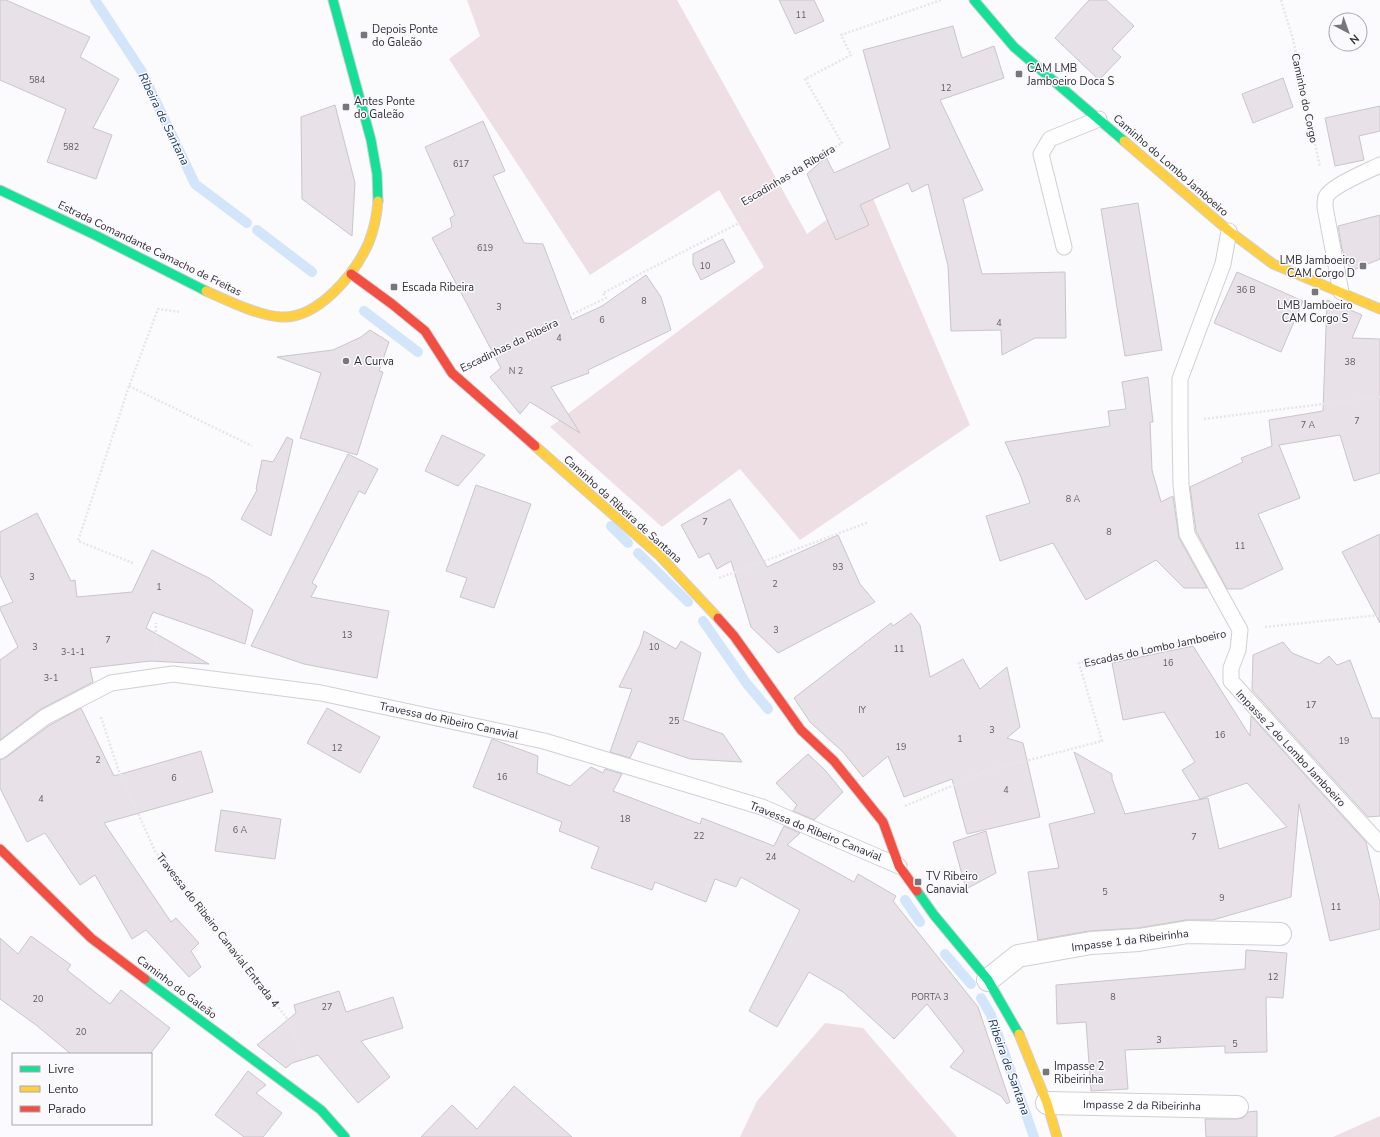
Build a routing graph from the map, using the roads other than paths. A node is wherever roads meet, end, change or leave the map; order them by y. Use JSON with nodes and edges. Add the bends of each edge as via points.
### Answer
{"nodes":[{"id":1,"x":333,"y":0,"type":"edge"},
{"id":2,"x":974,"y":0,"type":"edge"},
{"id":3,"x":1099,"y":119,"type":"junction"},
{"id":4,"x":1380,"y":165,"type":"edge"},
{"id":5,"x":0,"y":190,"type":"edge"},
{"id":6,"x":1229,"y":231,"type":"junction"},
{"id":7,"x":1064,"y":247,"type":"dead end"},
{"id":8,"x":351,"y":274,"type":"junction"},
{"id":9,"x":1341,"y":292,"type":"junction"},
{"id":10,"x":1380,"y":309,"type":"edge"},
{"id":11,"x":0,"y":751,"type":"edge"},
{"id":12,"x":1380,"y":844,"type":"edge"},
{"id":13,"x":0,"y":849,"type":"edge"},
{"id":14,"x":899,"y":866,"type":"junction"},
{"id":15,"x":1280,"y":934,"type":"dead end"},
{"id":16,"x":988,"y":980,"type":"junction"},
{"id":17,"x":1047,"y":1103,"type":"junction"},
{"id":18,"x":1237,"y":1107,"type":"dead end"},
{"id":19,"x":345,"y":1137,"type":"edge"},
{"id":20,"x":1057,"y":1137,"type":"edge"}],
"edges":[{"from":1,"to":8,"type":"street","name":"Estrada Comandante Camacho de Freitas","via":[[378,179],[375,223],[368,244]]},
{"from":2,"to":3,"type":"street","name":"Caminho do Lombo Jamboeiro","via":[[1014,47]]},
{"from":3,"to":6,"type":"street","name":"Caminho do Lombo Jamboeiro"},
{"from":3,"to":7,"type":"lane","via":[[1050,139],[1041,154]]},
{"from":4,"to":9,"type":"lane","via":[[1332,190],[1326,197],[1325,207]]},
{"from":5,"to":8,"type":"street","name":"Estrada Comandante Camacho de Freitas","via":[[77,225],[235,304],[273,317],[292,317],[307,312],[324,302]]},
{"from":6,"to":9,"type":"street","name":"Caminho do Lombo Jamboeiro","via":[[1273,264]]},
{"from":6,"to":12,"type":"lane","name":"Impasse 2 do Lombo Jamboeiro","via":[[1223,264],[1180,379],[1181,485],[1187,534],[1240,630],[1230,682]]},
{"from":8,"to":14,"type":"street","name":"Caminho da Ribeira de Santana","via":[[425,331],[452,373],[659,555],[691,589],[734,636],[801,730],[834,761],[883,822]]},
{"from":9,"to":10,"type":"street","name":"Caminho do Lombo Jamboeiro"},
{"from":11,"to":14,"type":"lane","name":"Travessa do Ribeiro Canavial","via":[[45,718],[112,684],[173,674],[321,692],[544,741],[762,807]]},
{"from":13,"to":19,"type":"street","name":"Caminho do Galeão","via":[[91,938],[321,1110]]},
{"from":14,"to":16,"type":"street","name":"Caminho da Ribeira de Santana","via":[[934,915]]},
{"from":15,"to":16,"type":"street","name":"Impasse 1 da Ribeirinha","via":[[1188,932],[1139,940],[1091,943],[1018,956]]},
{"from":16,"to":17,"type":"street","name":"Caminho da Ribeira de Santana","via":[[1016,1027]]},
{"from":17,"to":18,"type":"street","name":"Impasse 2 da Ribeirinha"},
{"from":17,"to":20,"type":"street","name":"Caminho da Ribeira de Santana"}]}
